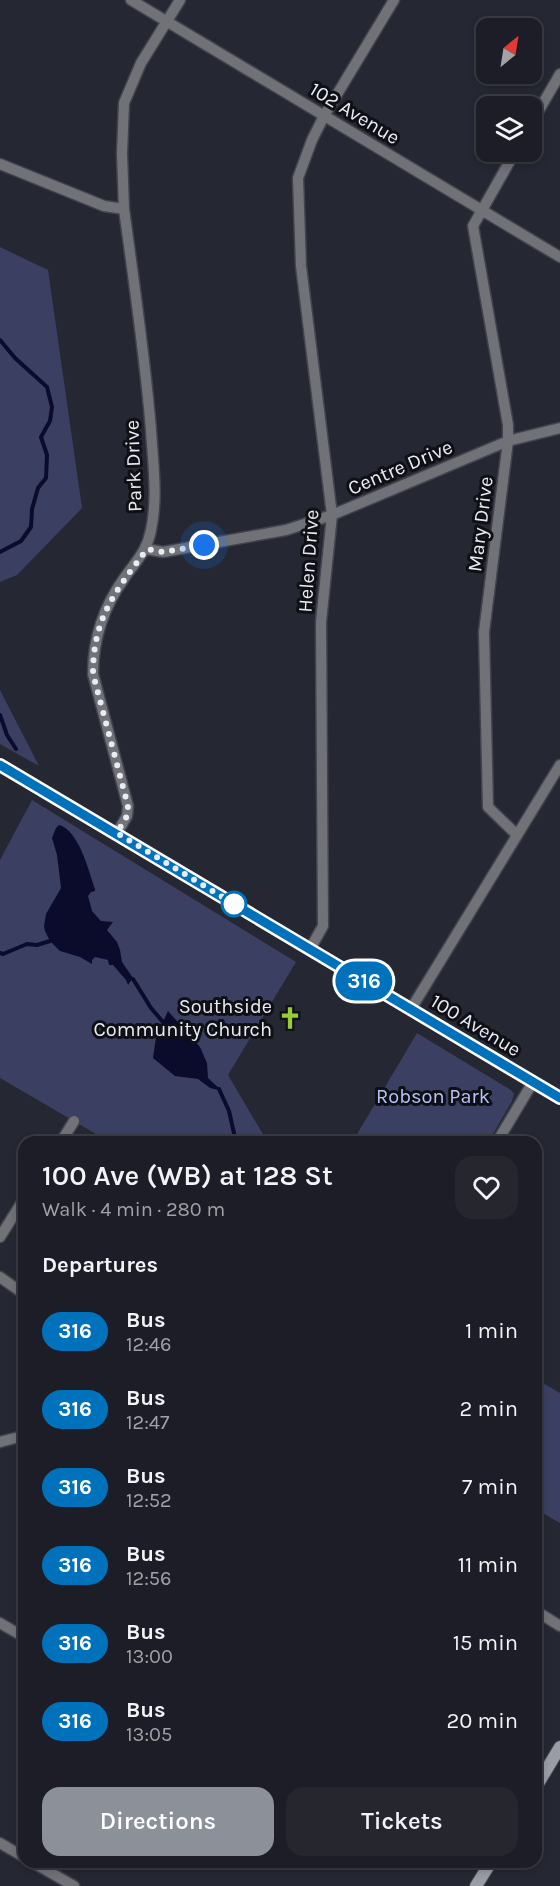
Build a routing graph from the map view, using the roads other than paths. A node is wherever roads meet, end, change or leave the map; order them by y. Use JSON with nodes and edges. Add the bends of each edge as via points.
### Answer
{"nodes":[{"id":1,"x":131,"y":0,"type":"edge"},
{"id":2,"x":180,"y":0,"type":"edge"},
{"id":3,"x":394,"y":0,"type":"edge"},
{"id":4,"x":168,"y":22,"type":"junction"},
{"id":5,"x":560,"y":74,"type":"edge"},
{"id":6,"x":542,"y":105,"type":"edge"},
{"id":7,"x":324,"y":116,"type":"junction"},
{"id":8,"x":509,"y":162,"type":"edge"},
{"id":9,"x":0,"y":164,"type":"edge"},
{"id":10,"x":124,"y":209,"type":"junction"},
{"id":11,"x":481,"y":210,"type":"junction"},
{"id":12,"x":560,"y":257,"type":"edge"},
{"id":13,"x":560,"y":428,"type":"edge"},
{"id":14,"x":508,"y":441,"type":"junction"},
{"id":15,"x":332,"y":515,"type":"junction"},
{"id":16,"x":147,"y":549,"type":"junction"},
{"id":17,"x":0,"y":765,"type":"edge"},
{"id":18,"x":560,"y":765,"type":"edge"},
{"id":19,"x":117,"y":833,"type":"junction"},
{"id":20,"x":518,"y":835,"type":"junction"},
{"id":21,"x":310,"y":949,"type":"junction"},
{"id":22,"x":411,"y":1010,"type":"junction"},
{"id":23,"x":533,"y":1082,"type":"junction"},
{"id":24,"x":560,"y":1098,"type":"edge"},
{"id":25,"x":74,"y":1121,"type":"dead end"},
{"id":26,"x":65,"y":1136,"type":"edge"},
{"id":27,"x":501,"y":1136,"type":"edge"},
{"id":28,"x":18,"y":1208,"type":"edge"},
{"id":29,"x":0,"y":1237,"type":"edge"},
{"id":30,"x":0,"y":1277,"type":"edge"},
{"id":31,"x":18,"y":1290,"type":"edge"},
{"id":32,"x":18,"y":1436,"type":"edge"},
{"id":33,"x":0,"y":1442,"type":"edge"},
{"id":34,"x":542,"y":1615,"type":"edge"},
{"id":35,"x":0,"y":1623,"type":"edge"},
{"id":36,"x":560,"y":1626,"type":"edge"},
{"id":37,"x":18,"y":1634,"type":"edge"},
{"id":38,"x":560,"y":1747,"type":"edge"},
{"id":39,"x":542,"y":1777,"type":"edge"},
{"id":40,"x":0,"y":1843,"type":"edge"},
{"id":41,"x":18,"y":1854,"type":"edge"},
{"id":42,"x":53,"y":1868,"type":"edge"},
{"id":43,"x":487,"y":1868,"type":"edge"},
{"id":44,"x":74,"y":1886,"type":"edge"},
{"id":45,"x":476,"y":1886,"type":"edge"}],
"edges":[{"from":1,"to":4,"type":"street","name":"102 Avenue"},
{"from":2,"to":4,"type":"street","name":"Park Drive"},
{"from":3,"to":7,"type":"street","name":"Helen Drive"},
{"from":4,"to":7,"type":"street","name":"102 Avenue"},
{"from":4,"to":10,"type":"street","name":"Park Drive","via":[[141,63],[124,103]]},
{"from":5,"to":6,"type":"street"},
{"from":7,"to":11,"type":"street","name":"102 Avenue"},
{"from":7,"to":15,"type":"street","name":"Helen Drive","via":[[298,178],[301,266]]},
{"from":8,"to":11,"type":"street","name":"Mary Drive"},
{"from":9,"to":10,"type":"street","via":[[104,206]]},
{"from":10,"to":16,"type":"street","name":"Park Drive","via":[[145,358],[153,465],[154,508]]},
{"from":11,"to":12,"type":"street","name":"102 Avenue"},
{"from":11,"to":14,"type":"street","name":"Mary Drive","via":[[473,226]]},
{"from":13,"to":14,"type":"street","name":"Centre Drive"},
{"from":14,"to":15,"type":"street","name":"Centre Drive"},
{"from":14,"to":20,"type":"street","name":"Mary Drive","via":[[484,632],[488,807]]},
{"from":15,"to":16,"type":"street","name":"Centre Drive","via":[[286,530],[163,552]]},
{"from":15,"to":21,"type":"street","name":"Helen Drive","via":[[321,622],[323,926]]},
{"from":16,"to":19,"type":"street","name":"Park Drive","via":[[107,606],[93,656],[93,674],[128,806]]},
{"from":17,"to":19,"type":"street","name":"100 Avenue"},
{"from":18,"to":20,"type":"street"},
{"from":19,"to":21,"type":"street","name":"100 Avenue"},
{"from":20,"to":22,"type":"street"},
{"from":21,"to":22,"type":"street","name":"100 Avenue"},
{"from":22,"to":23,"type":"street","name":"100 Avenue"},
{"from":23,"to":24,"type":"street","name":"100 Avenue"},
{"from":23,"to":27,"type":"street"},
{"from":25,"to":26,"type":"street"},
{"from":28,"to":29,"type":"street"},
{"from":30,"to":31,"type":"street"},
{"from":32,"to":33,"type":"street"},
{"from":34,"to":36,"type":"street"},
{"from":35,"to":37,"type":"street"},
{"from":38,"to":39,"type":"main road"},
{"from":40,"to":41,"type":"street"},
{"from":42,"to":44,"type":"street"},
{"from":43,"to":45,"type":"main road"}]}
